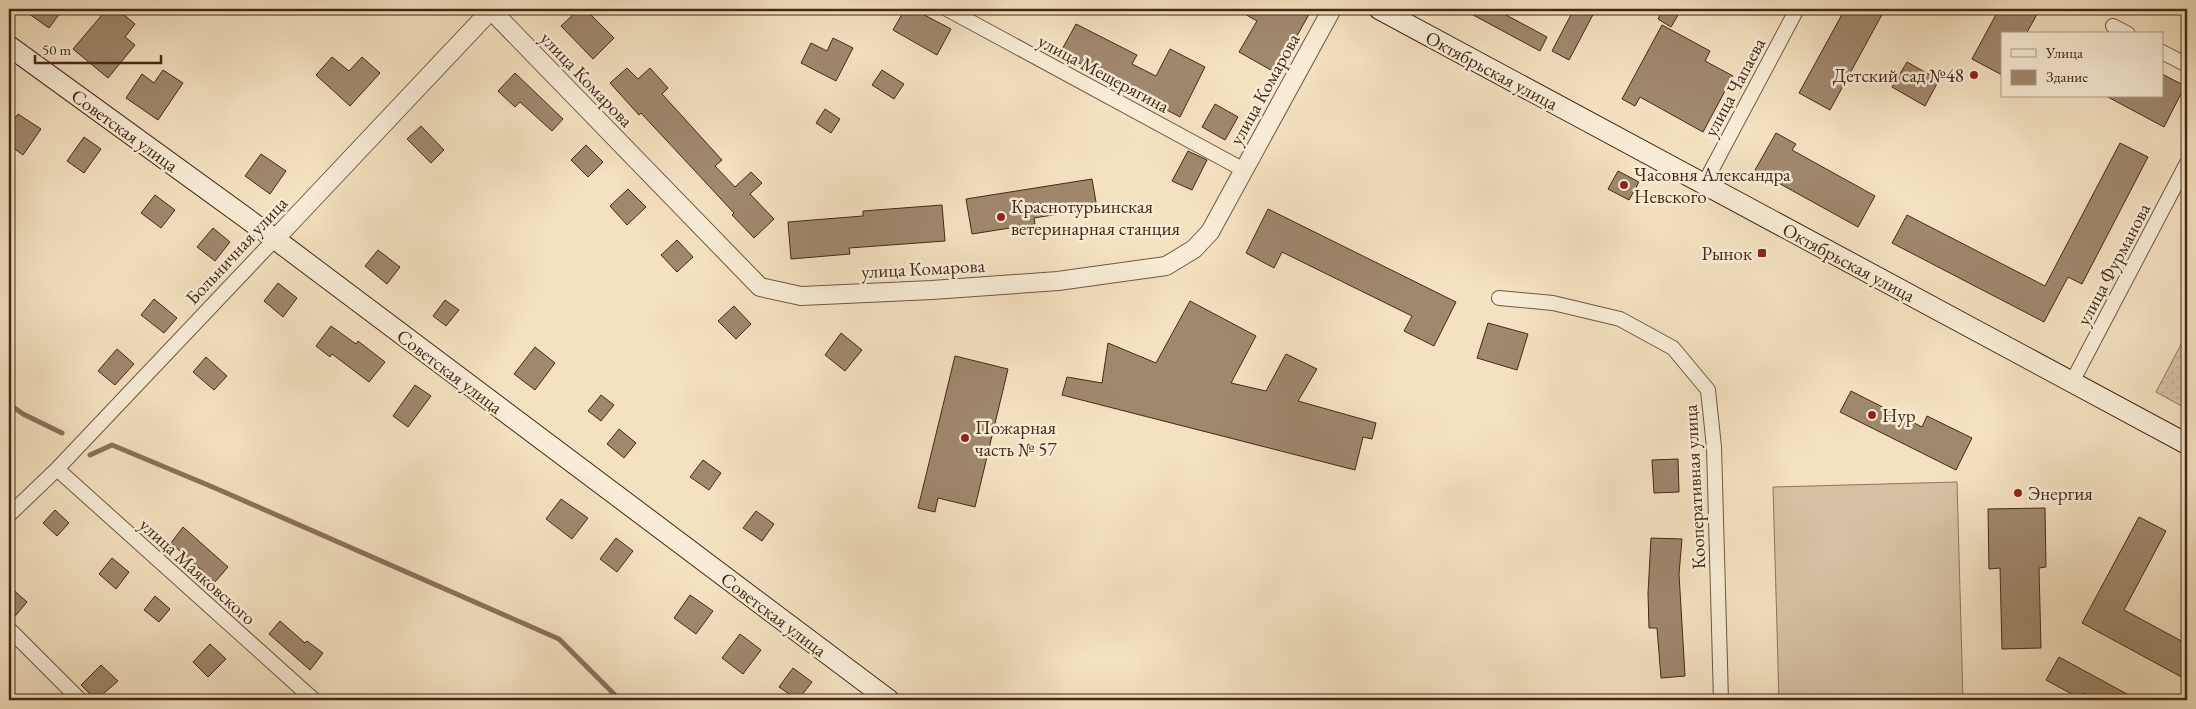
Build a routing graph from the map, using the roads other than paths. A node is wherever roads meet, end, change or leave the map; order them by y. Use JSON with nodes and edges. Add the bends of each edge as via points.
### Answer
{"nodes":[{"id":1,"x":490,"y":9,"type":"edge"},
{"id":2,"x":947,"y":9,"type":"edge"},
{"id":3,"x":1332,"y":9,"type":"edge"},
{"id":4,"x":1379,"y":9,"type":"edge"},
{"id":5,"x":1797,"y":9,"type":"edge"},
{"id":6,"x":2113,"y":26,"type":"dead end"},
{"id":7,"x":2124,"y":32,"type":"edge"},
{"id":8,"x":9,"y":46,"type":"edge"},
{"id":9,"x":2164,"y":53,"type":"edge"},
{"id":10,"x":2187,"y":65,"type":"edge"},
{"id":11,"x":2187,"y":163,"type":"edge"},
{"id":12,"x":1244,"y":170,"type":"junction"},
{"id":13,"x":1704,"y":184,"type":"junction"},
{"id":14,"x":275,"y":239,"type":"junction"},
{"id":15,"x":1499,"y":298,"type":"dead end"},
{"id":16,"x":2072,"y":382,"type":"junction"},
{"id":17,"x":2187,"y":444,"type":"edge"},
{"id":18,"x":58,"y":469,"type":"junction"},
{"id":19,"x":9,"y":515,"type":"edge"},
{"id":20,"x":9,"y":629,"type":"edge"},
{"id":21,"x":80,"y":700,"type":"edge"},
{"id":22,"x":314,"y":700,"type":"edge"},
{"id":23,"x":888,"y":700,"type":"edge"},
{"id":24,"x":1721,"y":700,"type":"edge"}],
"edges":[{"from":1,"to":12,"type":"street","name":"улица Комарова","via":[[760,287],[801,296],[1058,281],[1166,266],[1194,250],[1210,232]]},
{"from":1,"to":14,"type":"street","name":"Больничная улица"},
{"from":2,"to":12,"type":"street","name":"улица Мещерягина"},
{"from":3,"to":12,"type":"street","name":"улица Комарова"},
{"from":4,"to":13,"type":"main road","name":"Октябрьская улица"},
{"from":5,"to":13,"type":"street","name":"улица Чапаева"},
{"from":6,"to":7,"type":"street"},
{"from":8,"to":14,"type":"main road","name":"Советская улица"},
{"from":9,"to":10,"type":"street"},
{"from":11,"to":16,"type":"street","name":"улица Фурманова"},
{"from":13,"to":16,"type":"main road","name":"Октябрьская улица"},
{"from":14,"to":18,"type":"street","name":"Больничная улица"},
{"from":14,"to":23,"type":"main road","name":"Советская улица"},
{"from":15,"to":24,"type":"street","name":"Кооперативная улица","via":[[1553,303],[1620,319],[1673,348],[1708,390],[1714,447]]},
{"from":16,"to":17,"type":"main road","name":"Октябрьская улица"},
{"from":18,"to":19,"type":"street","name":"Больничная улица"},
{"from":18,"to":22,"type":"street","name":"улица Маяковского"},
{"from":20,"to":21,"type":"street"}]}
